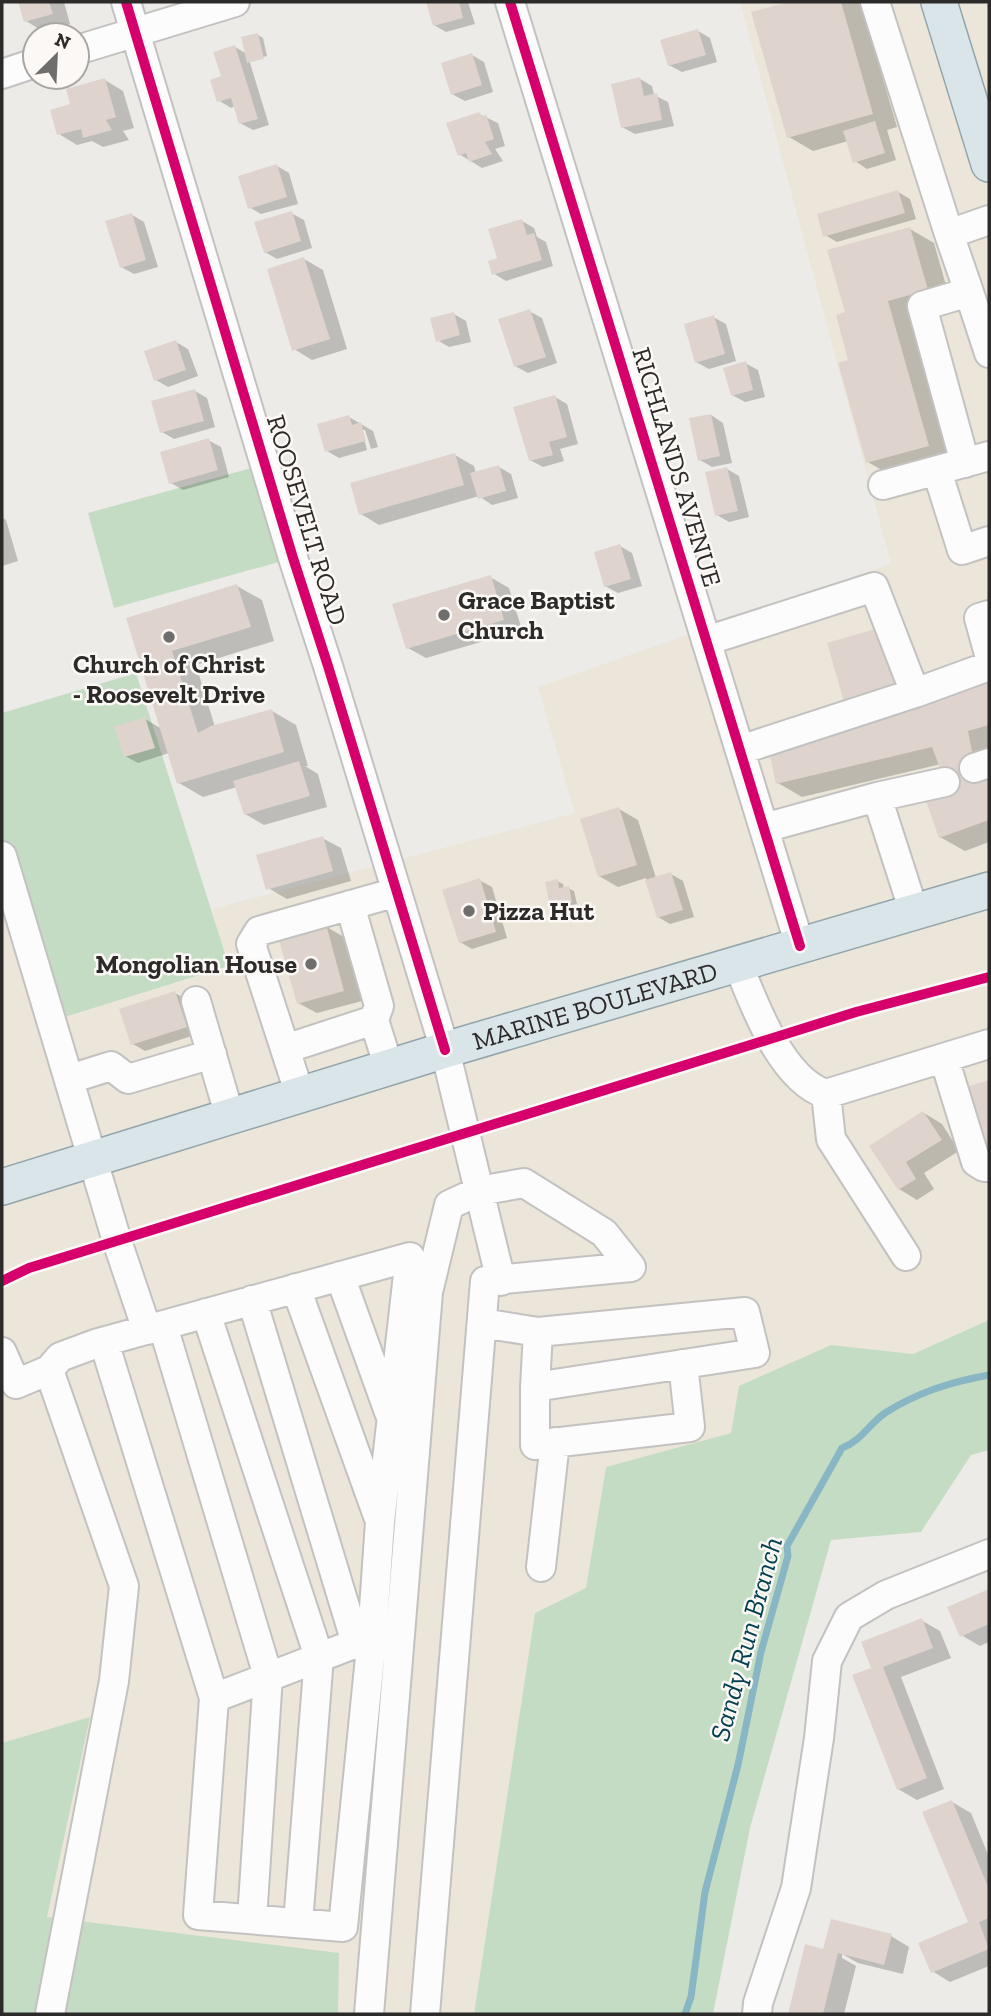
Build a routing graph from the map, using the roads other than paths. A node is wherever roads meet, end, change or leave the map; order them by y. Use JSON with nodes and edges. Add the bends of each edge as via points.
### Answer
{"nodes":[{"id":1,"x":126,"y":2,"type":"edge"},
{"id":2,"x":234,"y":2,"type":"edge"},
{"id":3,"x":510,"y":2,"type":"edge"},
{"id":4,"x":875,"y":2,"type":"edge"},
{"id":5,"x":939,"y":2,"type":"edge"},
{"id":6,"x":135,"y":32,"type":"junction"},
{"id":7,"x":91,"y":46,"type":"edge"},
{"id":8,"x":21,"y":68,"type":"edge"},
{"id":9,"x":2,"y":74,"type":"edge"},
{"id":10,"x":984,"y":128,"type":"edge"},
{"id":11,"x":989,"y":164,"type":"edge"},
{"id":12,"x":989,"y":220,"type":"edge"},
{"id":13,"x":949,"y":234,"type":"junction"},
{"id":14,"x":969,"y":292,"type":"junction"},
{"id":15,"x":989,"y":353,"type":"edge"},
{"id":16,"x":977,"y":460,"type":"edge"},
{"id":17,"x":937,"y":471,"type":"junction"},
{"id":18,"x":883,"y":485,"type":"dead end"},
{"id":19,"x":989,"y":541,"type":"edge"},
{"id":20,"x":989,"y":615,"type":"edge"},
{"id":21,"x":706,"y":641,"type":"junction"},
{"id":22,"x":989,"y":654,"type":"edge"},
{"id":23,"x":989,"y":666,"type":"edge"},
{"id":24,"x":915,"y":693,"type":"junction"},
{"id":25,"x":740,"y":750,"type":"junction"},
{"id":26,"x":945,"y":782,"type":"dead end"},
{"id":27,"x":877,"y":797,"type":"junction"},
{"id":28,"x":764,"y":828,"type":"junction"},
{"id":29,"x":2,"y":856,"type":"edge"},
{"id":30,"x":989,"y":890,"type":"edge"},
{"id":31,"x":397,"y":892,"type":"junction"},
{"id":32,"x":350,"y":905,"type":"junction"},
{"id":33,"x":914,"y":912,"type":"junction"},
{"id":34,"x":10,"y":913,"type":"edge"},
{"id":35,"x":800,"y":946,"type":"junction"},
{"id":36,"x":738,"y":964,"type":"junction"},
{"id":37,"x":196,"y":1001,"type":"dead end"},
{"id":38,"x":374,"y":1020,"type":"junction"},
{"id":39,"x":989,"y":1044,"type":"edge"},
{"id":40,"x":285,"y":1049,"type":"junction"},
{"id":41,"x":445,"y":1050,"type":"junction"},
{"id":42,"x":212,"y":1054,"type":"junction"},
{"id":43,"x":944,"y":1058,"type":"junction"},
{"id":44,"x":389,"y":1068,"type":"junction"},
{"id":45,"x":70,"y":1079,"type":"junction"},
{"id":46,"x":826,"y":1094,"type":"junction"},
{"id":47,"x":300,"y":1096,"type":"junction"},
{"id":48,"x":230,"y":1117,"type":"junction"},
{"id":49,"x":94,"y":1159,"type":"junction"},
{"id":50,"x":989,"y":1167,"type":"edge"},
{"id":51,"x":2,"y":1187,"type":"edge"},
{"id":52,"x":479,"y":1191,"type":"junction"},
{"id":53,"x":906,"y":1256,"type":"dead end"},
{"id":54,"x":340,"y":1276,"type":"junction"},
{"id":55,"x":501,"y":1281,"type":"junction"},
{"id":56,"x":296,"y":1288,"type":"junction"},
{"id":57,"x":252,"y":1300,"type":"junction"},
{"id":58,"x":206,"y":1313,"type":"junction"},
{"id":59,"x":482,"y":1323,"type":"junction"},
{"id":60,"x":155,"y":1328,"type":"junction"},
{"id":61,"x":538,"y":1332,"type":"junction"},
{"id":62,"x":104,"y":1342,"type":"junction"},
{"id":63,"x":2,"y":1352,"type":"edge"},
{"id":64,"x":684,"y":1364,"type":"junction"},
{"id":65,"x":49,"y":1370,"type":"junction"},
{"id":66,"x":9,"y":1386,"type":"edge"},
{"id":67,"x":534,"y":1387,"type":"junction"},
{"id":68,"x":391,"y":1418,"type":"junction"},
{"id":69,"x":555,"y":1442,"type":"junction"},
{"id":70,"x":380,"y":1522,"type":"junction"},
{"id":71,"x":989,"y":1554,"type":"edge"},
{"id":72,"x":541,"y":1567,"type":"dead end"},
{"id":73,"x":364,"y":1640,"type":"junction"},
{"id":74,"x":319,"y":1657,"type":"junction"},
{"id":75,"x":268,"y":1676,"type":"junction"},
{"id":76,"x":214,"y":1698,"type":"junction"},
{"id":77,"x":252,"y":1919,"type":"junction"},
{"id":78,"x":299,"y":1923,"type":"junction"},
{"id":79,"x":50,"y":2014,"type":"edge"},
{"id":80,"x":369,"y":2014,"type":"edge"},
{"id":81,"x":425,"y":2014,"type":"edge"},
{"id":82,"x":757,"y":2014,"type":"edge"}],
"edges":[{"from":1,"to":6,"type":"street","name":"ROOSEVELT ROAD"},
{"from":2,"to":6,"type":"street"},
{"from":3,"to":21,"type":"street","name":"RICHLANDS AVENUE"},
{"from":4,"to":13,"type":"street"},
{"from":5,"to":10,"type":"main road"},
{"from":6,"to":7,"type":"street"},
{"from":6,"to":31,"type":"street","name":"ROOSEVELT ROAD"},
{"from":8,"to":9,"type":"street"},
{"from":10,"to":11,"type":"main road"},
{"from":12,"to":13,"type":"street"},
{"from":13,"to":14,"type":"street"},
{"from":14,"to":15,"type":"street"},
{"from":14,"to":16,"type":"street","via":[[922,306]]},
{"from":16,"to":17,"type":"street"},
{"from":17,"to":18,"type":"street"},
{"from":17,"to":19,"type":"street","via":[[962,550]]},
{"from":20,"to":22,"type":"street","via":[[979,618]]},
{"from":21,"to":24,"type":"street","via":[[874,587]]},
{"from":21,"to":25,"type":"street","name":"RICHLANDS AVENUE"},
{"from":23,"to":24,"type":"street"},
{"from":24,"to":25,"type":"street"},
{"from":25,"to":28,"type":"street","name":"RICHLANDS AVENUE"},
{"from":26,"to":27,"type":"street"},
{"from":27,"to":28,"type":"street"},
{"from":27,"to":33,"type":"street"},
{"from":28,"to":35,"type":"street","name":"RICHLANDS AVENUE"},
{"from":29,"to":34,"type":"street"},
{"from":30,"to":33,"type":"main road","name":"MARINE BOULEVARD"},
{"from":31,"to":32,"type":"street"},
{"from":31,"to":41,"type":"street","name":"ROOSEVELT ROAD"},
{"from":32,"to":38,"type":"street","via":[[379,1006]]},
{"from":32,"to":40,"type":"street","via":[[259,930],[251,944]]},
{"from":33,"to":35,"type":"main road","name":"MARINE BOULEVARD"},
{"from":34,"to":45,"type":"street"},
{"from":35,"to":36,"type":"main road","name":"MARINE BOULEVARD"},
{"from":36,"to":41,"type":"main road","name":"MARINE BOULEVARD"},
{"from":36,"to":46,"type":"street","via":[[754,1005],[791,1070],[813,1090]]},
{"from":37,"to":42,"type":"street"},
{"from":38,"to":40,"type":"street"},
{"from":38,"to":44,"type":"street"},
{"from":39,"to":43,"type":"street"},
{"from":40,"to":47,"type":"street"},
{"from":41,"to":44,"type":"main road","name":"MARINE BOULEVARD"},
{"from":41,"to":52,"type":"street","name":"ROOSEVELT ROAD"},
{"from":42,"to":45,"type":"street","via":[[128,1079],[111,1066]]},
{"from":42,"to":48,"type":"street"},
{"from":43,"to":46,"type":"street"},
{"from":43,"to":50,"type":"street","via":[[976,1162]]},
{"from":44,"to":47,"type":"main road","name":"MARINE BOULEVARD"},
{"from":45,"to":49,"type":"street"},
{"from":46,"to":53,"type":"street","via":[[831,1139]]},
{"from":47,"to":48,"type":"main road","name":"MARINE BOULEVARD"},
{"from":48,"to":49,"type":"main road","name":"MARINE BOULEVARD"},
{"from":49,"to":51,"type":"main road","name":"MARINE BOULEVARD"},
{"from":49,"to":60,"type":"street","via":[[117,1241]]},
{"from":52,"to":55,"type":"street","name":"ROOSEVELT ROAD"},
{"from":52,"to":55,"type":"street","via":[[524,1183],[604,1233],[631,1267]]},
{"from":52,"to":80,"type":"street","via":[[449,1205],[428,1292]]},
{"from":54,"to":56,"type":"street"},
{"from":54,"to":68,"type":"street"},
{"from":54,"to":68,"type":"street","via":[[410,1257]]},
{"from":55,"to":59,"type":"street","via":[[485,1281]]},
{"from":56,"to":57,"type":"street"},
{"from":56,"to":70,"type":"street"},
{"from":57,"to":58,"type":"street"},
{"from":57,"to":73,"type":"street"},
{"from":58,"to":60,"type":"street"},
{"from":58,"to":74,"type":"street"},
{"from":59,"to":61,"type":"street"},
{"from":59,"to":81,"type":"street"},
{"from":60,"to":62,"type":"street"},
{"from":60,"to":75,"type":"street"},
{"from":61,"to":64,"type":"street","via":[[745,1312],[755,1353]]},
{"from":61,"to":67,"type":"street"},
{"from":62,"to":65,"type":"street","via":[[60,1357]]},
{"from":62,"to":76,"type":"street"},
{"from":63,"to":66,"type":"street"},
{"from":64,"to":67,"type":"street"},
{"from":64,"to":69,"type":"street","via":[[690,1427]]},
{"from":65,"to":66,"type":"street"},
{"from":65,"to":79,"type":"street","via":[[124,1586],[114,1681]]},
{"from":67,"to":69,"type":"street","via":[[535,1444]]},
{"from":68,"to":70,"type":"street"},
{"from":69,"to":72,"type":"street"},
{"from":70,"to":73,"type":"street"},
{"from":71,"to":82,"type":"street","via":[[886,1595],[849,1617],[827,1661],[796,1888]]},
{"from":73,"to":74,"type":"street"},
{"from":73,"to":78,"type":"street","via":[[343,1927]]},
{"from":74,"to":75,"type":"street"},
{"from":74,"to":78,"type":"street"},
{"from":75,"to":76,"type":"street"},
{"from":75,"to":77,"type":"street"},
{"from":76,"to":77,"type":"street","via":[[198,1915]]},
{"from":77,"to":78,"type":"street"}]}
